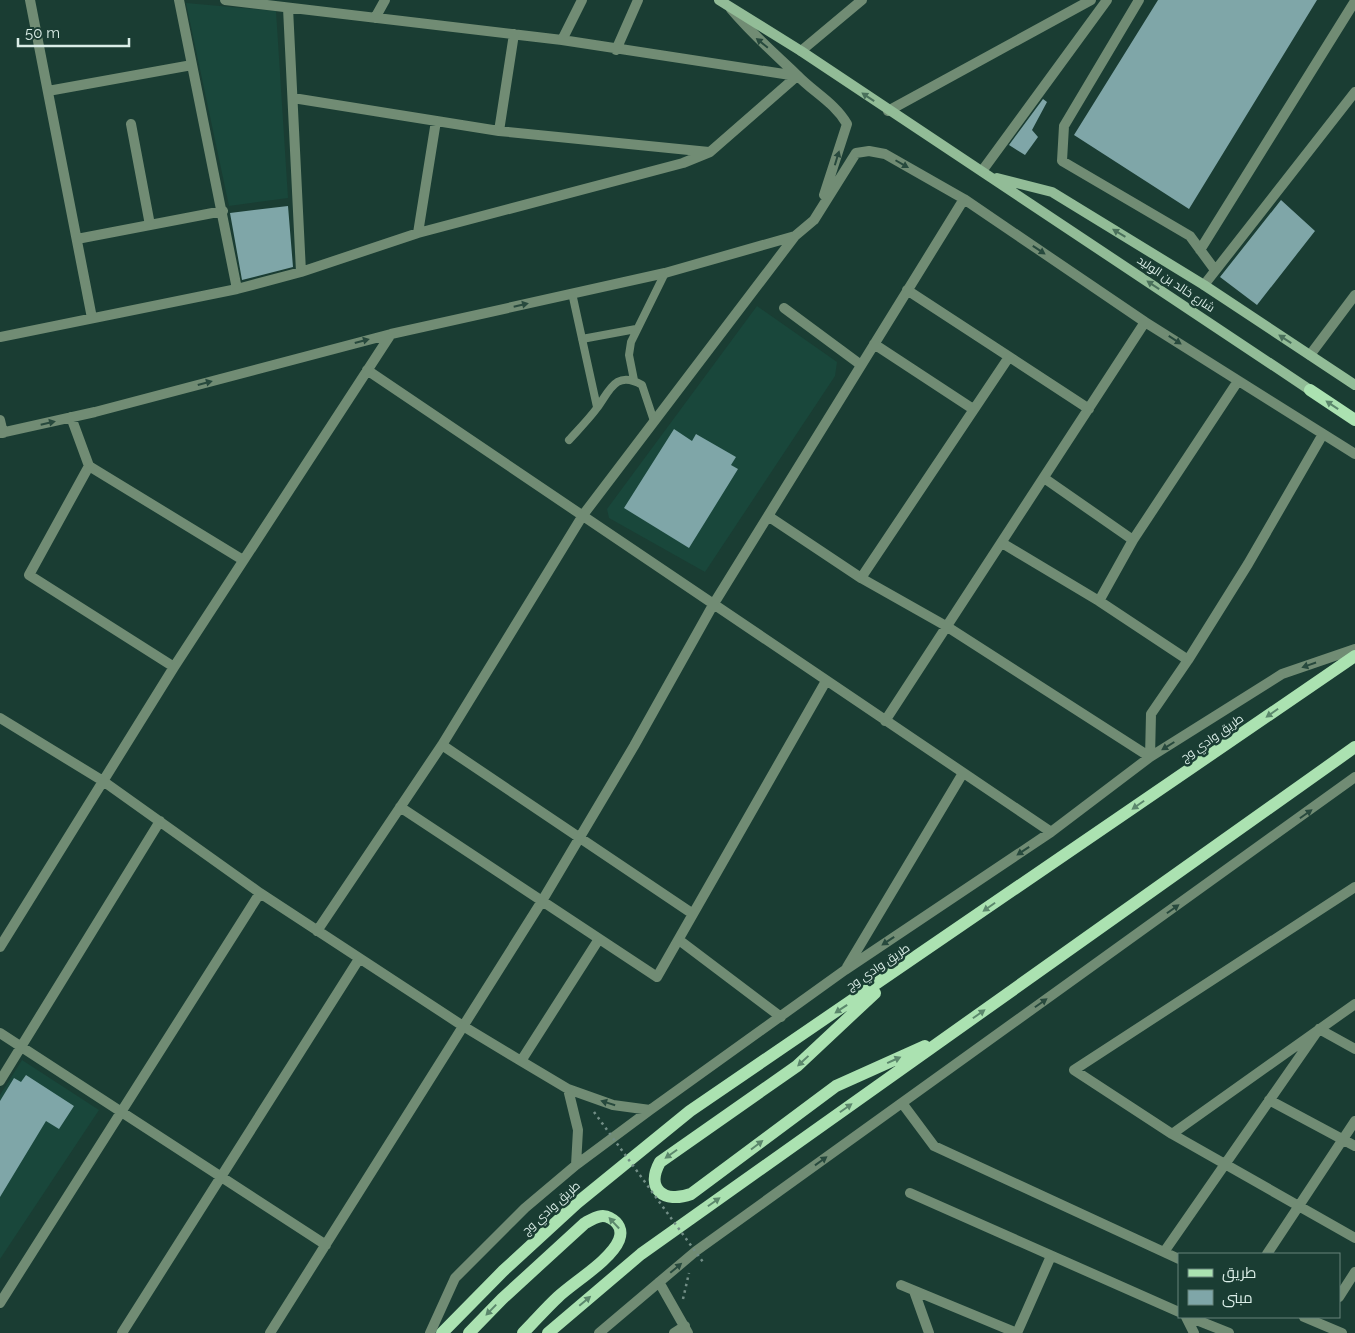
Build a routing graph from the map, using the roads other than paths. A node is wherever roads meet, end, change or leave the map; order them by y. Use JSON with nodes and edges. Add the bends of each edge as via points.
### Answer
{"nodes":[{"id":1,"x":30,"y":0,"type":"edge"},
{"id":2,"x":179,"y":0,"type":"edge"},
{"id":3,"x":225,"y":0,"type":"edge"},
{"id":4,"x":384,"y":0,"type":"edge"},
{"id":5,"x":582,"y":0,"type":"edge"},
{"id":6,"x":638,"y":0,"type":"edge"},
{"id":7,"x":719,"y":0,"type":"edge"},
{"id":8,"x":862,"y":0,"type":"edge"},
{"id":9,"x":1090,"y":0,"type":"edge"},
{"id":10,"x":1107,"y":0,"type":"edge"},
{"id":11,"x":1139,"y":0,"type":"edge"},
{"id":12,"x":1355,"y":1,"type":"edge"},
{"id":13,"x":282,"y":5,"type":"edge"},
{"id":14,"x":729,"y":6,"type":"junction"},
{"id":15,"x":375,"y":18,"type":"junction"},
{"id":16,"x":514,"y":34,"type":"junction"},
{"id":17,"x":562,"y":40,"type":"junction"},
{"id":18,"x":616,"y":50,"type":"junction"},
{"id":19,"x":801,"y":51,"type":"junction"},
{"id":20,"x":192,"y":65,"type":"junction"},
{"id":21,"x":797,"y":76,"type":"junction"},
{"id":22,"x":48,"y":91,"type":"junction"},
{"id":23,"x":1355,"y":92,"type":"edge"},
{"id":24,"x":293,"y":98,"type":"junction"},
{"id":25,"x":888,"y":111,"type":"junction"},
{"id":26,"x":436,"y":121,"type":"junction"},
{"id":27,"x":131,"y":124,"type":"dead end"},
{"id":28,"x":499,"y":131,"type":"junction"},
{"id":29,"x":710,"y":152,"type":"junction"},
{"id":30,"x":986,"y":173,"type":"junction"},
{"id":31,"x":964,"y":199,"type":"junction"},
{"id":32,"x":223,"y":211,"type":"junction"},
{"id":33,"x":814,"y":220,"type":"junction"},
{"id":34,"x":150,"y":225,"type":"junction"},
{"id":35,"x":418,"y":233,"type":"junction"},
{"id":36,"x":795,"y":236,"type":"junction"},
{"id":37,"x":77,"y":238,"type":"junction"},
{"id":38,"x":1200,"y":250,"type":"junction"},
{"id":39,"x":1215,"y":270,"type":"junction"},
{"id":40,"x":301,"y":272,"type":"junction"},
{"id":41,"x":665,"y":273,"type":"junction"},
{"id":42,"x":1204,"y":285,"type":"junction"},
{"id":43,"x":237,"y":289,"type":"junction"},
{"id":44,"x":907,"y":290,"type":"junction"},
{"id":45,"x":572,"y":293,"type":"junction"},
{"id":46,"x":1355,"y":295,"type":"edge"},
{"id":47,"x":784,"y":308,"type":"dead end"},
{"id":48,"x":92,"y":318,"type":"junction"},
{"id":49,"x":1145,"y":322,"type":"junction"},
{"id":50,"x":636,"y":329,"type":"junction"},
{"id":51,"x":390,"y":334,"type":"junction"},
{"id":52,"x":0,"y":337,"type":"edge"},
{"id":53,"x":582,"y":339,"type":"junction"},
{"id":54,"x":874,"y":344,"type":"junction"},
{"id":55,"x":1310,"y":355,"type":"junction"},
{"id":56,"x":1009,"y":357,"type":"junction"},
{"id":57,"x":861,"y":365,"type":"junction"},
{"id":58,"x":367,"y":370,"type":"junction"},
{"id":59,"x":634,"y":380,"type":"junction"},
{"id":60,"x":1238,"y":381,"type":"junction"},
{"id":61,"x":1355,"y":385,"type":"edge"},
{"id":62,"x":1310,"y":390,"type":"joint"},
{"id":63,"x":597,"y":408,"type":"junction"},
{"id":64,"x":973,"y":409,"type":"junction"},
{"id":65,"x":1089,"y":409,"type":"junction"},
{"id":66,"x":71,"y":417,"type":"junction"},
{"id":67,"x":0,"y":420,"type":"edge"},
{"id":68,"x":1355,"y":420,"type":"edge"},
{"id":69,"x":654,"y":421,"type":"junction"},
{"id":70,"x":1,"y":433,"type":"edge"},
{"id":71,"x":1323,"y":434,"type":"junction"},
{"id":72,"x":569,"y":440,"type":"dead end"},
{"id":73,"x":1355,"y":454,"type":"edge"},
{"id":74,"x":89,"y":466,"type":"junction"},
{"id":75,"x":1044,"y":478,"type":"junction"},
{"id":76,"x":583,"y":515,"type":"junction"},
{"id":77,"x":768,"y":516,"type":"junction"},
{"id":78,"x":1134,"y":540,"type":"junction"},
{"id":79,"x":1002,"y":542,"type":"junction"},
{"id":80,"x":243,"y":560,"type":"junction"},
{"id":81,"x":861,"y":578,"type":"junction"},
{"id":82,"x":1099,"y":601,"type":"junction"},
{"id":83,"x":712,"y":605,"type":"junction"},
{"id":84,"x":946,"y":626,"type":"junction"},
{"id":85,"x":1355,"y":649,"type":"edge"},
{"id":86,"x":1355,"y":656,"type":"edge"},
{"id":87,"x":1188,"y":660,"type":"junction"},
{"id":88,"x":174,"y":667,"type":"junction"},
{"id":89,"x":826,"y":681,"type":"junction"},
{"id":90,"x":0,"y":718,"type":"edge"},
{"id":91,"x":886,"y":721,"type":"junction"},
{"id":92,"x":442,"y":745,"type":"junction"},
{"id":93,"x":1355,"y":747,"type":"edge"},
{"id":94,"x":1150,"y":757,"type":"junction"},
{"id":95,"x":962,"y":773,"type":"junction"},
{"id":96,"x":1355,"y":777,"type":"edge"},
{"id":97,"x":103,"y":781,"type":"junction"},
{"id":98,"x":400,"y":807,"type":"junction"},
{"id":99,"x":160,"y":821,"type":"junction"},
{"id":100,"x":1051,"y":832,"type":"junction"},
{"id":101,"x":579,"y":838,"type":"junction"},
{"id":102,"x":1355,"y":887,"type":"edge"},
{"id":103,"x":260,"y":894,"type":"junction"},
{"id":104,"x":542,"y":901,"type":"junction"},
{"id":105,"x":693,"y":914,"type":"junction"},
{"id":106,"x":317,"y":931,"type":"junction"},
{"id":107,"x":600,"y":939,"type":"junction"},
{"id":108,"x":678,"y":940,"type":"junction"},
{"id":109,"x":0,"y":946,"type":"edge"},
{"id":110,"x":359,"y":959,"type":"junction"},
{"id":111,"x":902,"y":967,"type":"junction"},
{"id":112,"x":845,"y":970,"type":"junction"},
{"id":113,"x":1355,"y":1004,"type":"edge"},
{"id":114,"x":781,"y":1017,"type":"junction"},
{"id":115,"x":463,"y":1026,"type":"junction"},
{"id":116,"x":1319,"y":1030,"type":"junction"},
{"id":117,"x":0,"y":1033,"type":"edge"},
{"id":118,"x":951,"y":1034,"type":"junction"},
{"id":119,"x":22,"y":1047,"type":"junction"},
{"id":120,"x":1355,"y":1049,"type":"edge"},
{"id":121,"x":521,"y":1061,"type":"junction"},
{"id":122,"x":0,"y":1081,"type":"edge"},
{"id":123,"x":568,"y":1089,"type":"junction"},
{"id":124,"x":1269,"y":1100,"type":"junction"},
{"id":125,"x":902,"y":1102,"type":"junction"},
{"id":126,"x":650,"y":1110,"type":"junction"},
{"id":127,"x":121,"y":1112,"type":"junction"},
{"id":128,"x":1355,"y":1121,"type":"edge"},
{"id":129,"x":1172,"y":1134,"type":"junction"},
{"id":130,"x":1343,"y":1140,"type":"junction"},
{"id":131,"x":1355,"y":1146,"type":"edge"},
{"id":132,"x":1224,"y":1164,"type":"junction"},
{"id":133,"x":576,"y":1165,"type":"junction"},
{"id":134,"x":221,"y":1177,"type":"junction"},
{"id":135,"x":910,"y":1193,"type":"dead end"},
{"id":136,"x":1299,"y":1206,"type":"junction"},
{"id":137,"x":1355,"y":1238,"type":"edge"},
{"id":138,"x":326,"y":1245,"type":"junction"},
{"id":139,"x":1164,"y":1252,"type":"junction"},
{"id":140,"x":1268,"y":1253,"type":"edge"},
{"id":141,"x":1051,"y":1256,"type":"junction"},
{"id":142,"x":1178,"y":1259,"type":"edge"},
{"id":143,"x":1355,"y":1272,"type":"edge"},
{"id":144,"x":659,"y":1282,"type":"junction"},
{"id":145,"x":901,"y":1286,"type":"dead end"},
{"id":146,"x":914,"y":1291,"type":"junction"},
{"id":147,"x":1340,"y":1295,"type":"edge"},
{"id":148,"x":0,"y":1303,"type":"edge"},
{"id":149,"x":1178,"y":1312,"type":"edge"},
{"id":150,"x":1187,"y":1318,"type":"edge"},
{"id":151,"x":1190,"y":1318,"type":"edge"},
{"id":152,"x":1310,"y":1318,"type":"edge"},
{"id":153,"x":1323,"y":1320,"type":"edge"},
{"id":154,"x":686,"y":1329,"type":"edge"},
{"id":155,"x":122,"y":1333,"type":"edge"},
{"id":156,"x":270,"y":1333,"type":"edge"},
{"id":157,"x":430,"y":1333,"type":"edge"},
{"id":158,"x":442,"y":1333,"type":"edge"},
{"id":159,"x":468,"y":1333,"type":"edge"},
{"id":160,"x":524,"y":1333,"type":"edge"},
{"id":161,"x":548,"y":1333,"type":"edge"},
{"id":162,"x":598,"y":1333,"type":"edge"},
{"id":163,"x":674,"y":1333,"type":"edge"},
{"id":164,"x":929,"y":1333,"type":"edge"},
{"id":165,"x":1017,"y":1333,"type":"edge"},
{"id":166,"x":1194,"y":1333,"type":"edge"},
{"id":167,"x":1229,"y":1333,"type":"edge"},
{"id":168,"x":1342,"y":1333,"type":"edge"}],
"edges":[{"from":1,"to":22,"type":"street"},
{"from":2,"to":20,"type":"street"},
{"from":3,"to":13,"type":"street"},
{"from":4,"to":15,"type":"street"},
{"from":5,"to":17,"type":"street"},
{"from":6,"to":18,"type":"street"},
{"from":7,"to":14,"type":"street","name":"شارع خالد بن الوليد"},
{"from":8,"to":19,"type":"street"},
{"from":9,"to":25,"type":"street"},
{"from":10,"to":30,"type":"street"},
{"from":11,"to":38,"type":"street","via":[[1064,126],[1062,161],[1190,236]]},
{"from":12,"to":38,"type":"street"},
{"from":13,"to":15,"type":"street"},
{"from":13,"to":24,"type":"street"},
{"from":14,"to":19,"type":"street","name":"شارع خالد بن الوليد"},
{"from":21,"to":14,"type":"street","one_way":true,"via":[[781,58],[755,38]]},
{"from":15,"to":16,"type":"street"},
{"from":16,"to":17,"type":"street"},
{"from":16,"to":28,"type":"street"},
{"from":17,"to":18,"type":"street"},
{"from":18,"to":21,"type":"street"},
{"from":25,"to":19,"type":"street","name":"شارع خالد بن الوليد","one_way":true},
{"from":20,"to":22,"type":"street"},
{"from":20,"to":32,"type":"street"},
{"from":21,"to":29,"type":"street"},
{"from":33,"to":21,"type":"street","one_way":true,"via":[[832,175],[846,124],[841,114]]},
{"from":22,"to":37,"type":"street"},
{"from":23,"to":39,"type":"street"},
{"from":24,"to":26,"type":"street"},
{"from":24,"to":40,"type":"street"},
{"from":25,"to":30,"type":"street","name":"شارع خالد بن الوليد"},
{"from":26,"to":28,"type":"street"},
{"from":26,"to":35,"type":"street"},
{"from":27,"to":34,"type":"street"},
{"from":28,"to":29,"type":"street"},
{"from":29,"to":35,"type":"street","via":[[683,163]]},
{"from":42,"to":30,"type":"street","one_way":true,"via":[[1052,192]]},
{"from":62,"to":30,"type":"street","name":"شارع خالد بن الوليد","one_way":true},
{"from":33,"to":31,"type":"street","one_way":true,"via":[[856,153],[869,151],[886,154]]},
{"from":31,"to":44,"type":"street"},
{"from":31,"to":49,"type":"street","one_way":true},
{"from":32,"to":34,"type":"street"},
{"from":32,"to":43,"type":"street"},
{"from":33,"to":36,"type":"street"},
{"from":34,"to":37,"type":"street"},
{"from":35,"to":40,"type":"street"},
{"from":36,"to":41,"type":"street"},
{"from":36,"to":69,"type":"street"},
{"from":37,"to":48,"type":"street"},
{"from":38,"to":39,"type":"street"},
{"from":39,"to":42,"type":"street"},
{"from":40,"to":43,"type":"street"},
{"from":41,"to":45,"type":"street"},
{"from":41,"to":50,"type":"lane"},
{"from":55,"to":42,"type":"street","one_way":true},
{"from":43,"to":48,"type":"street"},
{"from":44,"to":54,"type":"street"},
{"from":44,"to":56,"type":"street"},
{"from":51,"to":45,"type":"street","one_way":true},
{"from":45,"to":53,"type":"lane"},
{"from":46,"to":55,"type":"street"},
{"from":47,"to":57,"type":"street"},
{"from":48,"to":52,"type":"street"},
{"from":49,"to":60,"type":"street","one_way":true},
{"from":49,"to":65,"type":"street"},
{"from":50,"to":53,"type":"lane"},
{"from":50,"to":59,"type":"lane","via":[[629,355]]},
{"from":51,"to":58,"type":"street"},
{"from":66,"to":51,"type":"street","one_way":true},
{"from":53,"to":63,"type":"lane"},
{"from":54,"to":57,"type":"street"},
{"from":54,"to":64,"type":"street"},
{"from":55,"to":61,"type":"street"},
{"from":56,"to":64,"type":"street"},
{"from":56,"to":65,"type":"street"},
{"from":57,"to":77,"type":"street"},
{"from":58,"to":76,"type":"street"},
{"from":58,"to":80,"type":"street"},
{"from":59,"to":63,"type":"lane","via":[[621,380],[611,386]]},
{"from":59,"to":69,"type":"lane","via":[[645,390]]},
{"from":60,"to":71,"type":"street"},
{"from":60,"to":78,"type":"street"},
{"from":68,"to":62,"type":"main road","name":"شارع خالد بن الوليد","one_way":true},
{"from":63,"to":72,"type":"lane"},
{"from":64,"to":81,"type":"street"},
{"from":65,"to":75,"type":"street"},
{"from":70,"to":66,"type":"street","one_way":true},
{"from":66,"to":74,"type":"street"},
{"from":67,"to":70,"type":"street"},
{"from":69,"to":76,"type":"street"},
{"from":71,"to":73,"type":"street"},
{"from":71,"to":87,"type":"street"},
{"from":74,"to":80,"type":"street"},
{"from":74,"to":88,"type":"street","via":[[29,575]]},
{"from":75,"to":78,"type":"street"},
{"from":75,"to":79,"type":"street"},
{"from":76,"to":83,"type":"street"},
{"from":76,"to":92,"type":"street"},
{"from":77,"to":81,"type":"street"},
{"from":77,"to":83,"type":"street"},
{"from":78,"to":82,"type":"street"},
{"from":79,"to":82,"type":"street"},
{"from":79,"to":84,"type":"street"},
{"from":80,"to":88,"type":"street"},
{"from":81,"to":84,"type":"street"},
{"from":82,"to":87,"type":"street"},
{"from":83,"to":89,"type":"street"},
{"from":83,"to":101,"type":"street"},
{"from":84,"to":91,"type":"street"},
{"from":84,"to":94,"type":"street"},
{"from":85,"to":94,"type":"street","one_way":true,"via":[[1282,674]]},
{"from":86,"to":111,"type":"main road","name":"طريق وادي وج","one_way":true},
{"from":87,"to":94,"type":"street","via":[[1151,714]]},
{"from":88,"to":97,"type":"street"},
{"from":89,"to":91,"type":"street"},
{"from":89,"to":105,"type":"street"},
{"from":90,"to":97,"type":"street"},
{"from":91,"to":95,"type":"street"},
{"from":92,"to":98,"type":"street"},
{"from":92,"to":101,"type":"street"},
{"from":118,"to":93,"type":"main road","one_way":true},
{"from":94,"to":100,"type":"street"},
{"from":95,"to":100,"type":"street"},
{"from":95,"to":112,"type":"street"},
{"from":125,"to":96,"type":"street","one_way":true},
{"from":97,"to":99,"type":"street"},
{"from":97,"to":109,"type":"street"},
{"from":98,"to":104,"type":"street"},
{"from":98,"to":106,"type":"street"},
{"from":99,"to":103,"type":"street"},
{"from":99,"to":119,"type":"street"},
{"from":100,"to":112,"type":"street","one_way":true},
{"from":101,"to":104,"type":"street"},
{"from":101,"to":105,"type":"street"},
{"from":102,"to":129,"type":"street","via":[[1074,1070]]},
{"from":103,"to":106,"type":"street"},
{"from":103,"to":127,"type":"street"},
{"from":104,"to":107,"type":"street"},
{"from":104,"to":115,"type":"street"},
{"from":105,"to":108,"type":"street"},
{"from":106,"to":110,"type":"street"},
{"from":107,"to":108,"type":"street","via":[[657,977]]},
{"from":107,"to":121,"type":"street"},
{"from":108,"to":114,"type":"street"},
{"from":110,"to":115,"type":"street"},
{"from":110,"to":134,"type":"street"},
{"from":111,"to":118,"type":"main road","one_way":true,"via":[[797,1066],[660,1162],[654,1173],[654,1183],[659,1191],[669,1198],[679,1199],[691,1194],[836,1086]]},
{"from":111,"to":158,"type":"main road","name":"طريق وادي وج","one_way":true,"via":[[690,1111],[577,1203]]},
{"from":112,"to":114,"type":"street"},
{"from":113,"to":116,"type":"street"},
{"from":114,"to":126,"type":"street"},
{"from":115,"to":121,"type":"street"},
{"from":115,"to":138,"type":"street"},
{"from":116,"to":120,"type":"street"},
{"from":116,"to":124,"type":"street"},
{"from":116,"to":129,"type":"street"},
{"from":117,"to":119,"type":"street"},
{"from":161,"to":118,"type":"main road","one_way":true,"via":[[641,1254]]},
{"from":119,"to":122,"type":"street"},
{"from":119,"to":127,"type":"street"},
{"from":121,"to":123,"type":"street"},
{"from":126,"to":123,"type":"street","one_way":true,"via":[[613,1105]]},
{"from":123,"to":133,"type":"street","via":[[578,1130]]},
{"from":124,"to":130,"type":"street"},
{"from":124,"to":132,"type":"street"},
{"from":125,"to":139,"type":"street","via":[[934,1146]]},
{"from":144,"to":125,"type":"street","one_way":true,"via":[[696,1251]]},
{"from":126,"to":133,"type":"street"},
{"from":127,"to":134,"type":"street"},
{"from":127,"to":148,"type":"street"},
{"from":128,"to":130,"type":"street"},
{"from":129,"to":132,"type":"street"},
{"from":130,"to":131,"type":"street"},
{"from":130,"to":136,"type":"street"},
{"from":132,"to":136,"type":"street"},
{"from":132,"to":139,"type":"street"},
{"from":133,"to":157,"type":"street","via":[[525,1208],[455,1278]]},
{"from":134,"to":138,"type":"street"},
{"from":134,"to":155,"type":"street"},
{"from":135,"to":141,"type":"street"},
{"from":136,"to":137,"type":"street"},
{"from":136,"to":140,"type":"street"},
{"from":138,"to":156,"type":"street"},
{"from":139,"to":142,"type":"street"},
{"from":141,"to":149,"type":"street"},
{"from":141,"to":165,"type":"street"},
{"from":143,"to":147,"type":"street"},
{"from":144,"to":154,"type":"street"},
{"from":144,"to":162,"type":"street"},
{"from":145,"to":146,"type":"street"},
{"from":146,"to":164,"type":"street"},
{"from":146,"to":165,"type":"street"},
{"from":150,"to":166,"type":"street"},
{"from":151,"to":167,"type":"street"},
{"from":152,"to":153,"type":"street"},
{"from":153,"to":168,"type":"street"},
{"from":154,"to":163,"type":"street"},
{"from":160,"to":159,"type":"main road","one_way":true,"via":[[619,1241],[621,1232],[609,1217],[599,1216],[585,1223]]}]}
